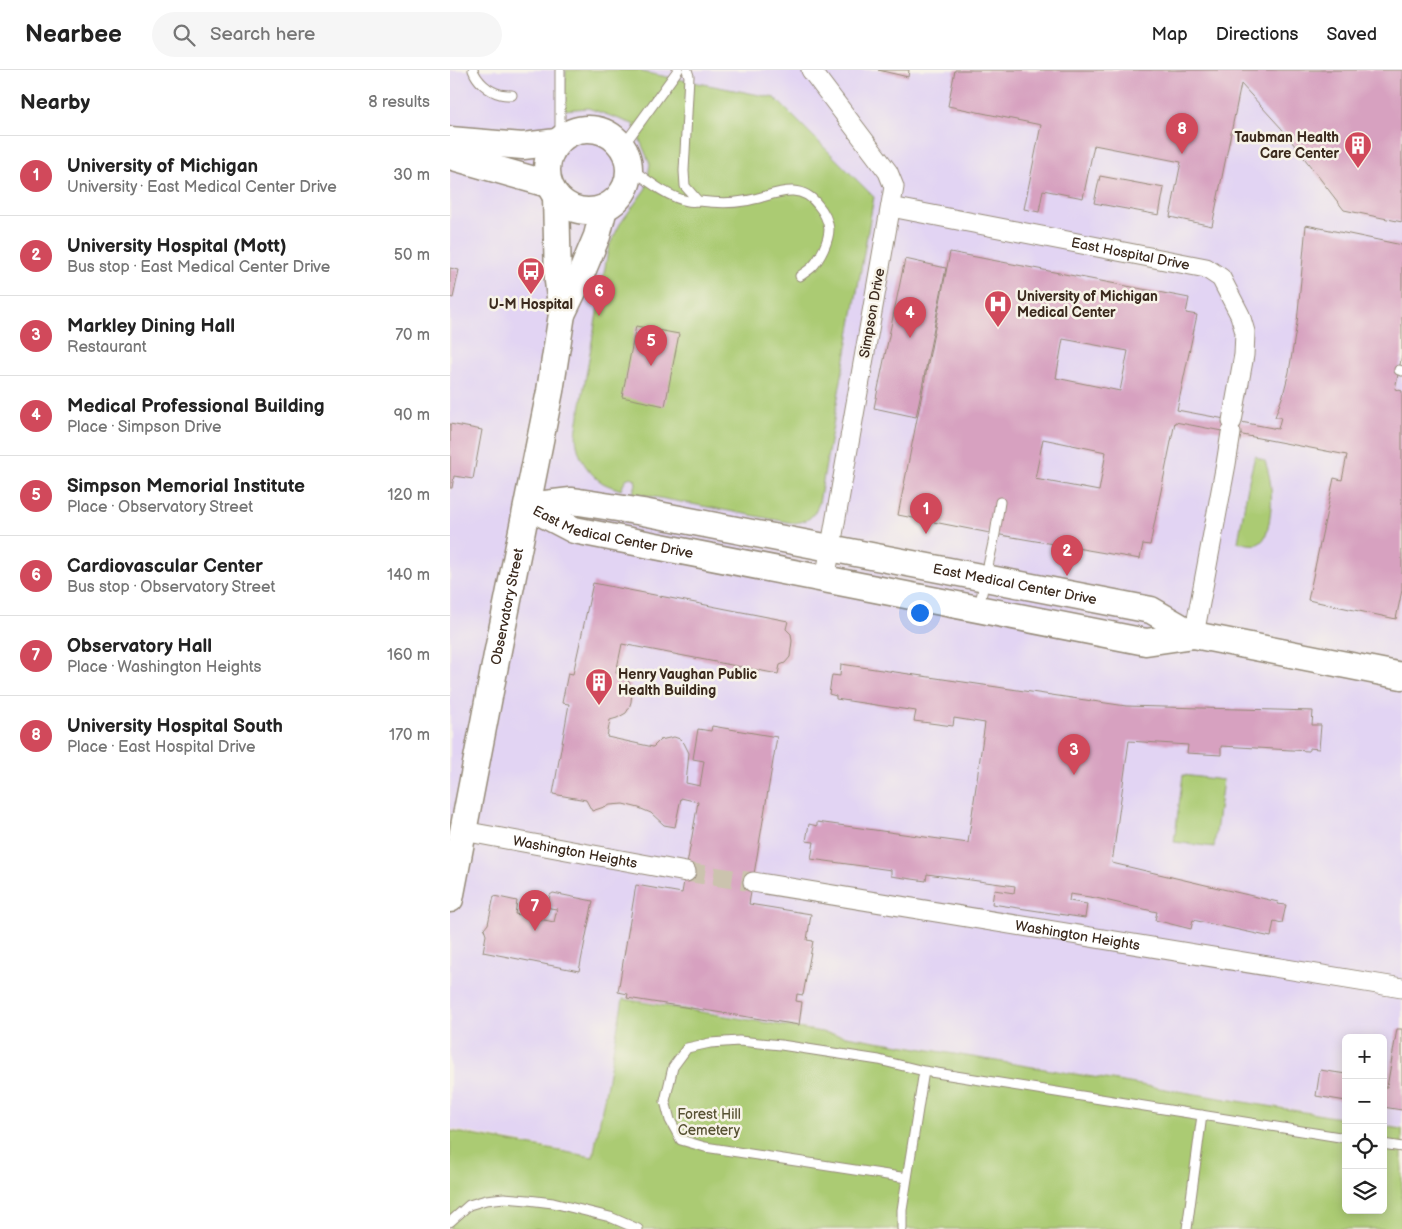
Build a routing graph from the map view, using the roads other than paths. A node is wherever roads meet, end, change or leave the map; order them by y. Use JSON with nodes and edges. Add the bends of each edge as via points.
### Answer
{"nodes":[{"id":1,"x":473,"y":70,"type":"edge"},
{"id":2,"x":560,"y":70,"type":"edge"},
{"id":3,"x":678,"y":70,"type":"edge"},
{"id":4,"x":686,"y":70,"type":"edge"},
{"id":5,"x":811,"y":70,"type":"edge"},
{"id":6,"x":512,"y":95,"type":"dead end"},
{"id":7,"x":450,"y":140,"type":"edge"},
{"id":8,"x":559,"y":141,"type":"junction"},
{"id":9,"x":450,"y":156,"type":"edge"},
{"id":10,"x":626,"y":156,"type":"junction"},
{"id":11,"x":552,"y":190,"type":"junction"},
{"id":12,"x":698,"y":201,"type":"junction"},
{"id":13,"x":891,"y":207,"type":"junction"},
{"id":14,"x":604,"y":208,"type":"junction"},
{"id":15,"x":800,"y":276,"type":"dead end"},
{"id":16,"x":562,"y":314,"type":"junction"},
{"id":17,"x":1000,"y":502,"type":"dead end"},
{"id":18,"x":528,"y":506,"type":"junction"},
{"id":19,"x":831,"y":549,"type":"junction"},
{"id":20,"x":984,"y":579,"type":"junction"},
{"id":21,"x":825,"y":580,"type":"junction"},
{"id":22,"x":978,"y":609,"type":"junction"},
{"id":23,"x":1194,"y":634,"type":"junction"},
{"id":24,"x":1402,"y":676,"type":"edge"},
{"id":25,"x":463,"y":831,"type":"junction"},
{"id":26,"x":686,"y":872,"type":"tunnel mouth"},
{"id":27,"x":753,"y":882,"type":"tunnel mouth"},
{"id":28,"x":450,"y":899,"type":"edge"},
{"id":29,"x":1402,"y":988,"type":"edge"},
{"id":30,"x":924,"y":1071,"type":"junction"},
{"id":31,"x":1202,"y":1114,"type":"junction"},
{"id":32,"x":1342,"y":1137,"type":"edge"},
{"id":33,"x":1387,"y":1145,"type":"edge"},
{"id":34,"x":1402,"y":1147,"type":"edge"},
{"id":35,"x":907,"y":1178,"type":"junction"},
{"id":36,"x":450,"y":1222,"type":"edge"},
{"id":37,"x":638,"y":1229,"type":"edge"},
{"id":38,"x":902,"y":1229,"type":"edge"},
{"id":39,"x":1187,"y":1229,"type":"edge"}],
"edges":[{"from":1,"to":6,"type":"lane","via":[[484,86],[499,94]]},
{"from":2,"to":8,"type":"lane"},
{"from":3,"to":10,"type":"lane"},
{"from":4,"to":12,"type":"lane","via":[[689,76],[685,186]]},
{"from":5,"to":13,"type":"street","name":"Simpson Drive","via":[[888,172],[894,188]]},
{"from":7,"to":8,"type":"street","via":[[523,146]]},
{"from":8,"to":10,"type":"street","via":[[577,130],[591,129],[603,132]]},
{"from":8,"to":11,"type":"street","via":[[549,155],[546,169]]},
{"from":9,"to":11,"type":"street"},
{"from":10,"to":12,"type":"lane","via":[[665,192],[687,201]]},
{"from":10,"to":14,"type":"street","via":[[628,181],[616,200]]},
{"from":11,"to":14,"type":"street","via":[[564,204],[576,210]]},
{"from":11,"to":16,"type":"street","name":"Observatory Street"},
{"from":12,"to":15,"type":"lane","via":[[732,203],[785,191],[801,192],[815,201],[825,214],[829,230],[818,258]]},
{"from":13,"to":19,"type":"street","name":"Simpson Drive"},
{"from":13,"to":23,"type":"street","name":"East Hospital Drive","via":[[1206,268],[1221,278],[1240,314],[1245,332],[1244,355]]},
{"from":14,"to":16,"type":"street","name":"Observatory Street","via":[[597,236]]},
{"from":16,"to":18,"type":"street","name":"Observatory Street"},
{"from":17,"to":20,"type":"lane"},
{"from":18,"to":19,"type":"street","name":"East Medical Center Drive","via":[[579,502]]},
{"from":18,"to":21,"type":"street","name":"East Medical Center Drive","via":[[574,530]]},
{"from":18,"to":25,"type":"street","name":"Observatory Street"},
{"from":19,"to":20,"type":"street","name":"East Medical Center Drive"},
{"from":19,"to":21,"type":"street","name":"Simpson Drive"},
{"from":20,"to":22,"type":"lane"},
{"from":20,"to":23,"type":"street","name":"East Medical Center Drive","via":[[1151,610]]},
{"from":21,"to":22,"type":"street","name":"East Medical Center Drive"},
{"from":22,"to":23,"type":"street","name":"East Medical Center Drive","via":[[1146,642]]},
{"from":23,"to":24,"type":"street","name":"East Medical Center Drive"},
{"from":25,"to":26,"type":"street","name":"Washington Heights"},
{"from":25,"to":28,"type":"street","name":"Observatory Street"},
{"from":27,"to":29,"type":"street","name":"Washington Heights"},
{"from":30,"to":31,"type":"lane"},
{"from":30,"to":35,"type":"lane"},
{"from":30,"to":35,"type":"lane","via":[[879,1060],[781,1045],[738,1041],[710,1043],[687,1048],[673,1066],[665,1102],[681,1140],[705,1148]]},
{"from":31,"to":32,"type":"lane"},
{"from":31,"to":39,"type":"lane"},
{"from":33,"to":34,"type":"lane"},
{"from":35,"to":38,"type":"lane"},
{"from":36,"to":37,"type":"lane","via":[[469,1205],[504,1198],[553,1203],[610,1217]]}]}
